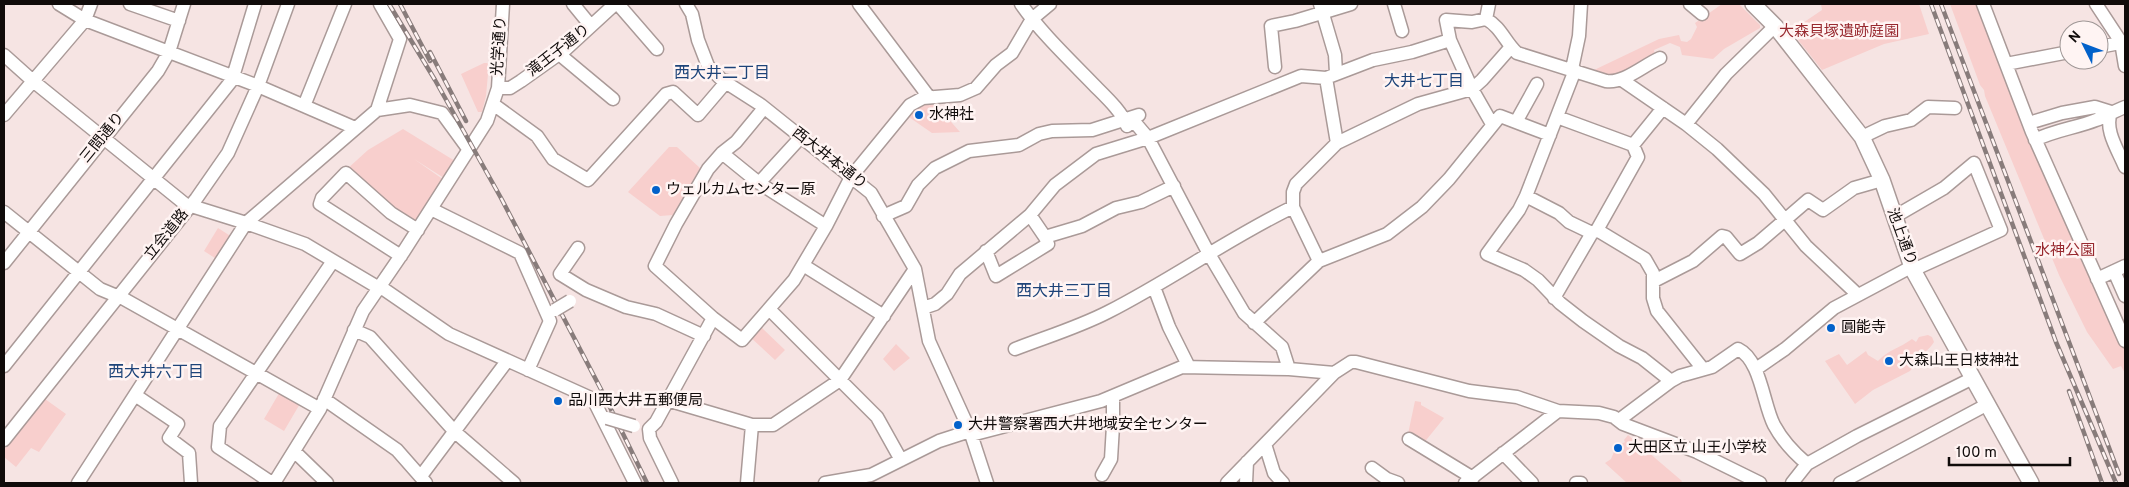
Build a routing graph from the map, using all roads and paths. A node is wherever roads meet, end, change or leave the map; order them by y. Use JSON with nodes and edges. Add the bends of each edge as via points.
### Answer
{"nodes":[{"id":1,"x":59,"y":4,"type":"edge"},
{"id":2,"x":91,"y":4,"type":"edge"},
{"id":3,"x":130,"y":4,"type":"edge"},
{"id":4,"x":184,"y":4,"type":"edge"},
{"id":5,"x":255,"y":4,"type":"edge"},
{"id":6,"x":288,"y":4,"type":"edge"},
{"id":7,"x":346,"y":4,"type":"edge"},
{"id":8,"x":503,"y":4,"type":"edge"},
{"id":9,"x":573,"y":4,"type":"edge"},
{"id":10,"x":617,"y":4,"type":"edge"},
{"id":11,"x":686,"y":4,"type":"edge"},
{"id":12,"x":859,"y":4,"type":"edge"},
{"id":13,"x":1021,"y":4,"type":"edge"},
{"id":14,"x":1050,"y":4,"type":"edge"},
{"id":15,"x":1351,"y":4,"type":"edge"},
{"id":16,"x":1394,"y":4,"type":"edge"},
{"id":17,"x":1489,"y":4,"type":"edge"},
{"id":18,"x":1581,"y":4,"type":"edge"},
{"id":19,"x":1690,"y":4,"type":"edge"},
{"id":20,"x":1753,"y":4,"type":"edge"},
{"id":21,"x":1983,"y":4,"type":"edge"},
{"id":22,"x":2096,"y":4,"type":"edge"},
{"id":23,"x":384,"y":5,"type":"edge"},
{"id":24,"x":1322,"y":8,"type":"edge"},
{"id":25,"x":1702,"y":14,"type":"dead end"},
{"id":26,"x":1032,"y":19,"type":"junction"},
{"id":27,"x":1486,"y":19,"type":"junction"},
{"id":28,"x":84,"y":20,"type":"junction"},
{"id":29,"x":179,"y":21,"type":"junction"},
{"id":30,"x":591,"y":26,"type":"junction"},
{"id":31,"x":1775,"y":26,"type":"junction"},
{"id":32,"x":1402,"y":31,"type":"dead end"},
{"id":33,"x":1450,"y":40,"type":"junction"},
{"id":34,"x":2123,"y":42,"type":"edge"},
{"id":35,"x":2109,"y":44,"type":"edge"},
{"id":36,"x":1511,"y":47,"type":"junction"},
{"id":37,"x":657,"y":50,"type":"dead end"},
{"id":38,"x":169,"y":52,"type":"junction"},
{"id":39,"x":559,"y":54,"type":"junction"},
{"id":40,"x":2059,"y":54,"type":"edge"},
{"id":41,"x":4,"y":55,"type":"edge"},
{"id":42,"x":1660,"y":58,"type":"dead end"},
{"id":43,"x":2006,"y":64,"type":"junction"},
{"id":44,"x":1275,"y":66,"type":"dead end"},
{"id":45,"x":2125,"y":66,"type":"edge"},
{"id":46,"x":1573,"y":70,"type":"junction"},
{"id":47,"x":234,"y":76,"type":"junction"},
{"id":48,"x":1331,"y":76,"type":"junction"},
{"id":49,"x":1622,"y":80,"type":"junction"},
{"id":50,"x":33,"y":81,"type":"junction"},
{"id":51,"x":727,"y":81,"type":"junction"},
{"id":52,"x":1538,"y":84,"type":"dead end"},
{"id":53,"x":258,"y":86,"type":"junction"},
{"id":54,"x":498,"y":88,"type":"junction"},
{"id":55,"x":1472,"y":89,"type":"junction"},
{"id":56,"x":929,"y":97,"type":"junction"},
{"id":57,"x":613,"y":99,"type":"dead end"},
{"id":58,"x":493,"y":104,"type":"junction"},
{"id":59,"x":304,"y":106,"type":"junction"},
{"id":60,"x":2125,"y":107,"type":"edge"},
{"id":61,"x":764,"y":108,"type":"junction"},
{"id":62,"x":1664,"y":108,"type":"junction"},
{"id":63,"x":1955,"y":108,"type":"dead end"},
{"id":64,"x":377,"y":110,"type":"junction"},
{"id":65,"x":2111,"y":112,"type":"junction"},
{"id":66,"x":4,"y":115,"type":"edge"},
{"id":67,"x":1139,"y":115,"type":"dead end"},
{"id":68,"x":1557,"y":118,"type":"junction"},
{"id":69,"x":1125,"y":120,"type":"junction"},
{"id":70,"x":1516,"y":122,"type":"junction"},
{"id":71,"x":2029,"y":123,"type":"junction"},
{"id":72,"x":1492,"y":124,"type":"junction"},
{"id":73,"x":1686,"y":124,"type":"junction"},
{"id":74,"x":355,"y":128,"type":"junction"},
{"id":75,"x":1550,"y":135,"type":"junction"},
{"id":76,"x":801,"y":137,"type":"junction"},
{"id":77,"x":1862,"y":137,"type":"junction"},
{"id":78,"x":103,"y":138,"type":"junction"},
{"id":79,"x":1148,"y":138,"type":"junction"},
{"id":80,"x":2035,"y":140,"type":"junction"},
{"id":81,"x":1337,"y":142,"type":"junction"},
{"id":82,"x":1632,"y":145,"type":"junction"},
{"id":83,"x":469,"y":150,"type":"junction"},
{"id":84,"x":722,"y":153,"type":"junction"},
{"id":85,"x":2125,"y":167,"type":"edge"},
{"id":86,"x":851,"y":177,"type":"junction"},
{"id":87,"x":154,"y":178,"type":"junction"},
{"id":88,"x":1882,"y":180,"type":"junction"},
{"id":89,"x":759,"y":184,"type":"junction"},
{"id":90,"x":1174,"y":186,"type":"junction"},
{"id":91,"x":1526,"y":196,"type":"junction"},
{"id":92,"x":191,"y":206,"type":"junction"},
{"id":93,"x":1293,"y":207,"type":"junction"},
{"id":94,"x":432,"y":209,"type":"junction"},
{"id":95,"x":4,"y":212,"type":"edge"},
{"id":96,"x":1030,"y":215,"type":"junction"},
{"id":97,"x":883,"y":216,"type":"junction"},
{"id":98,"x":1894,"y":217,"type":"junction"},
{"id":99,"x":1786,"y":219,"type":"junction"},
{"id":100,"x":246,"y":223,"type":"junction"},
{"id":101,"x":826,"y":226,"type":"junction"},
{"id":102,"x":418,"y":230,"type":"junction"},
{"id":103,"x":29,"y":231,"type":"junction"},
{"id":104,"x":1595,"y":232,"type":"junction"},
{"id":105,"x":1045,"y":237,"type":"junction"},
{"id":106,"x":578,"y":248,"type":"dead end"},
{"id":107,"x":986,"y":251,"type":"junction"},
{"id":108,"x":1208,"y":254,"type":"junction"},
{"id":109,"x":401,"y":256,"type":"junction"},
{"id":110,"x":333,"y":261,"type":"junction"},
{"id":111,"x":1320,"y":261,"type":"junction"},
{"id":112,"x":4,"y":263,"type":"edge"},
{"id":113,"x":803,"y":265,"type":"junction"},
{"id":114,"x":2120,"y":268,"type":"edge"},
{"id":115,"x":916,"y":269,"type":"junction"},
{"id":116,"x":1912,"y":269,"type":"junction"},
{"id":117,"x":78,"y":272,"type":"junction"},
{"id":118,"x":2097,"y":279,"type":"junction"},
{"id":119,"x":1654,"y":281,"type":"junction"},
{"id":120,"x":1154,"y":287,"type":"junction"},
{"id":121,"x":379,"y":288,"type":"junction"},
{"id":122,"x":586,"y":290,"type":"junction"},
{"id":123,"x":1857,"y":294,"type":"junction"},
{"id":124,"x":118,"y":296,"type":"junction"},
{"id":125,"x":2125,"y":296,"type":"edge"},
{"id":126,"x":1554,"y":298,"type":"junction"},
{"id":127,"x":923,"y":308,"type":"junction"},
{"id":128,"x":769,"y":309,"type":"junction"},
{"id":129,"x":551,"y":312,"type":"junction"},
{"id":130,"x":884,"y":316,"type":"junction"},
{"id":131,"x":713,"y":318,"type":"junction"},
{"id":132,"x":1254,"y":323,"type":"junction"},
{"id":133,"x":2122,"y":326,"type":"edge"},
{"id":134,"x":177,"y":328,"type":"junction"},
{"id":135,"x":354,"y":330,"type":"junction"},
{"id":136,"x":704,"y":336,"type":"junction"},
{"id":137,"x":2125,"y":341,"type":"edge"},
{"id":138,"x":1016,"y":349,"type":"dead end"},
{"id":139,"x":507,"y":360,"type":"junction"},
{"id":140,"x":4,"y":366,"type":"edge"},
{"id":141,"x":1190,"y":367,"type":"junction"},
{"id":142,"x":1289,"y":369,"type":"junction"},
{"id":143,"x":1703,"y":369,"type":"junction"},
{"id":144,"x":1756,"y":369,"type":"junction"},
{"id":145,"x":528,"y":370,"type":"junction"},
{"id":146,"x":257,"y":372,"type":"junction"},
{"id":147,"x":1334,"y":373,"type":"junction"},
{"id":148,"x":1973,"y":378,"type":"junction"},
{"id":149,"x":840,"y":380,"type":"junction"},
{"id":150,"x":1671,"y":381,"type":"junction"},
{"id":151,"x":135,"y":395,"type":"junction"},
{"id":152,"x":1113,"y":397,"type":"junction"},
{"id":153,"x":667,"y":400,"type":"junction"},
{"id":154,"x":322,"y":404,"type":"junction"},
{"id":155,"x":1988,"y":404,"type":"junction"},
{"id":156,"x":1558,"y":411,"type":"junction"},
{"id":157,"x":605,"y":417,"type":"junction"},
{"id":158,"x":1619,"y":420,"type":"junction"},
{"id":159,"x":752,"y":425,"type":"junction"},
{"id":160,"x":649,"y":429,"type":"junction"},
{"id":161,"x":456,"y":432,"type":"junction"},
{"id":162,"x":971,"y":433,"type":"junction"},
{"id":163,"x":1410,"y":439,"type":"dead end"},
{"id":164,"x":4,"y":440,"type":"edge"},
{"id":165,"x":1265,"y":444,"type":"junction"},
{"id":166,"x":294,"y":451,"type":"junction"},
{"id":167,"x":1503,"y":454,"type":"junction"},
{"id":168,"x":901,"y":460,"type":"junction"},
{"id":169,"x":1247,"y":462,"type":"junction"},
{"id":170,"x":1807,"y":464,"type":"junction"},
{"id":171,"x":1372,"y":468,"type":"dead end"},
{"id":172,"x":1102,"y":475,"type":"dead end"},
{"id":173,"x":423,"y":480,"type":"edge"},
{"id":174,"x":1469,"y":480,"type":"edge"},
{"id":175,"x":841,"y":482,"type":"edge"},
{"id":176,"x":78,"y":483,"type":"edge"},
{"id":177,"x":190,"y":483,"type":"edge"},
{"id":178,"x":273,"y":483,"type":"edge"},
{"id":179,"x":327,"y":483,"type":"edge"},
{"id":180,"x":514,"y":483,"type":"edge"},
{"id":181,"x":635,"y":483,"type":"edge"},
{"id":182,"x":672,"y":483,"type":"edge"},
{"id":183,"x":747,"y":483,"type":"edge"},
{"id":184,"x":825,"y":483,"type":"edge"},
{"id":185,"x":987,"y":483,"type":"edge"},
{"id":186,"x":1227,"y":483,"type":"edge"},
{"id":187,"x":1246,"y":483,"type":"edge"},
{"id":188,"x":1283,"y":483,"type":"edge"},
{"id":189,"x":1398,"y":483,"type":"edge"},
{"id":190,"x":1532,"y":483,"type":"edge"},
{"id":191,"x":1576,"y":483,"type":"edge"},
{"id":192,"x":1580,"y":483,"type":"edge"},
{"id":193,"x":1760,"y":483,"type":"edge"},
{"id":194,"x":1792,"y":483,"type":"edge"},
{"id":195,"x":1840,"y":483,"type":"edge"},
{"id":196,"x":2031,"y":483,"type":"edge"}],
"edges":[{"from":1,"to":28,"type":"street"},
{"from":2,"to":28,"type":"street"},
{"from":3,"to":29,"type":"street"},
{"from":4,"to":29,"type":"street","name":"三間通り"},
{"from":5,"to":47,"type":"street"},
{"from":6,"to":53,"type":"street","name":"立会道路"},
{"from":7,"to":59,"type":"street"},
{"from":8,"to":54,"type":"street","name":"光学通り"},
{"from":9,"to":30,"type":"street"},
{"from":10,"to":30,"type":"street","name":"滝王子通り"},
{"from":10,"to":37,"type":"street"},
{"from":11,"to":51,"type":"street","name":"西大井本通り","via":[[708,66]]},
{"from":12,"to":56,"type":"street"},
{"from":13,"to":26,"type":"street"},
{"from":14,"to":26,"type":"street"},
{"from":15,"to":24,"type":"street"},
{"from":16,"to":32,"type":"street"},
{"from":17,"to":27,"type":"street"},
{"from":18,"to":46,"type":"street"},
{"from":19,"to":25,"type":"street"},
{"from":20,"to":31,"type":"main road","name":"池上通り"},
{"from":21,"to":43,"type":"street"},
{"from":22,"to":34,"type":"street"},
{"from":23,"to":64,"type":"street","via":[[400,39]]},
{"from":24,"to":44,"type":"street","via":[[1271,26]]},
{"from":24,"to":48,"type":"street","via":[[1335,55]]},
{"from":26,"to":56,"type":"street","via":[[1012,52],[976,88],[960,95]]},
{"from":26,"to":69,"type":"street"},
{"from":27,"to":33,"type":"street","via":[[1472,22],[1446,20]]},
{"from":27,"to":36,"type":"street","via":[[1500,30]]},
{"from":28,"to":38,"type":"street"},
{"from":28,"to":50,"type":"street"},
{"from":29,"to":38,"type":"street","name":"三間通り"},
{"from":30,"to":39,"type":"street","name":"滝王子通り"},
{"from":31,"to":73,"type":"street","via":[[1726,74]]},
{"from":31,"to":77,"type":"main road","name":"池上通り"},
{"from":33,"to":48,"type":"street","via":[[1373,60]]},
{"from":33,"to":55,"type":"street"},
{"from":34,"to":35,"type":"street"},
{"from":34,"to":45,"type":"street"},
{"from":36,"to":46,"type":"street","via":[[1517,53]]},
{"from":36,"to":55,"type":"street"},
{"from":38,"to":47,"type":"street"},
{"from":38,"to":78,"type":"street","name":"三間通り","via":[[158,71]]},
{"from":39,"to":54,"type":"street","name":"滝王子通り","via":[[512,87]]},
{"from":39,"to":57,"type":"street"},
{"from":40,"to":43,"type":"street"},
{"from":41,"to":50,"type":"street"},
{"from":42,"to":49,"type":"street"},
{"from":43,"to":71,"type":"street"},
{"from":46,"to":49,"type":"street","via":[[1614,83]]},
{"from":46,"to":68,"type":"street"},
{"from":47,"to":53,"type":"street"},
{"from":47,"to":87,"type":"street"},
{"from":48,"to":79,"type":"street","via":[[1301,76]]},
{"from":48,"to":81,"type":"street"},
{"from":49,"to":62,"type":"street"},
{"from":50,"to":66,"type":"street"},
{"from":50,"to":78,"type":"street"},
{"from":51,"to":58,"type":"street","via":[[698,115],[673,92],[666,94],[588,180],[553,159],[537,136]]},
{"from":51,"to":61,"type":"street","name":"西大井本通り"},
{"from":52,"to":70,"type":"street"},
{"from":53,"to":59,"type":"street"},
{"from":53,"to":92,"type":"street","name":"立会道路","via":[[228,153]]},
{"from":54,"to":58,"type":"street","name":"光学通り"},
{"from":55,"to":72,"type":"street"},
{"from":55,"to":81,"type":"street","via":[[1418,104]]},
{"from":56,"to":86,"type":"street","via":[[910,106]]},
{"from":58,"to":83,"type":"street","name":"光学通り","via":[[487,122]]},
{"from":59,"to":74,"type":"street"},
{"from":60,"to":65,"type":"street"},
{"from":61,"to":76,"type":"street","name":"西大井本通り"},
{"from":61,"to":84,"type":"street","via":[[736,142]]},
{"from":62,"to":73,"type":"street"},
{"from":62,"to":82,"type":"street"},
{"from":63,"to":77,"type":"street","via":[[1928,107],[1911,120],[1885,126]]},
{"from":64,"to":74,"type":"street"},
{"from":64,"to":83,"type":"street","via":[[410,105],[442,113]]},
{"from":65,"to":71,"type":"street","via":[[2095,107]]},
{"from":65,"to":80,"type":"street","via":[[2098,120],[2050,132]]},
{"from":65,"to":85,"type":"street","via":[[2108,128]]},
{"from":67,"to":69,"type":"street"},
{"from":68,"to":75,"type":"street"},
{"from":68,"to":82,"type":"street"},
{"from":69,"to":79,"type":"street","via":[[1126,126]]},
{"from":69,"to":97,"type":"street","via":[[1092,130],[1039,134],[1018,146],[969,151],[935,168],[918,185],[906,206]]},
{"from":70,"to":72,"type":"street","via":[[1500,116]]},
{"from":70,"to":75,"type":"street"},
{"from":71,"to":80,"type":"street"},
{"from":72,"to":111,"type":"street","via":[[1449,179],[1399,226],[1367,243]]},
{"from":73,"to":99,"type":"street","via":[[1718,149]]},
{"from":74,"to":100,"type":"street"},
{"from":75,"to":91,"type":"street"},
{"from":76,"to":86,"type":"street","name":"西大井本通り"},
{"from":76,"to":89,"type":"street"},
{"from":77,"to":88,"type":"main road","name":"池上通り"},
{"from":78,"to":87,"type":"street"},
{"from":78,"to":103,"type":"street","name":"三間通り"},
{"from":79,"to":90,"type":"street"},
{"from":79,"to":96,"type":"street","via":[[1096,154],[1055,185]]},
{"from":80,"to":118,"type":"street"},
{"from":81,"to":93,"type":"street","via":[[1296,184]]},
{"from":82,"to":104,"type":"street","via":[[1638,157]]},
{"from":83,"to":94,"type":"street","name":"光学通り"},
{"from":84,"to":89,"type":"street"},
{"from":84,"to":131,"type":"street","via":[[708,169],[655,266]]},
{"from":86,"to":97,"type":"street","name":"西大井本通り","via":[[871,193]]},
{"from":86,"to":101,"type":"street"},
{"from":87,"to":92,"type":"street"},
{"from":87,"to":117,"type":"street"},
{"from":88,"to":98,"type":"main road","name":"池上通り"},
{"from":88,"to":99,"type":"street","via":[[1854,188],[1823,210],[1808,200]]},
{"from":89,"to":101,"type":"street"},
{"from":90,"to":105,"type":"street","via":[[1141,202],[1116,208],[1082,226]]},
{"from":90,"to":108,"type":"street"},
{"from":91,"to":104,"type":"street","via":[[1559,213],[1569,222]]},
{"from":91,"to":126,"type":"street","via":[[1486,254],[1524,270],[1541,282]]},
{"from":92,"to":100,"type":"street"},
{"from":92,"to":124,"type":"street","name":"立会道路"},
{"from":93,"to":108,"type":"street","via":[[1253,226]]},
{"from":93,"to":111,"type":"street"},
{"from":94,"to":102,"type":"street","name":"光学通り"},
{"from":94,"to":129,"type":"street","via":[[520,253]]},
{"from":95,"to":103,"type":"street"},
{"from":96,"to":105,"type":"street"},
{"from":96,"to":107,"type":"street"},
{"from":97,"to":115,"type":"street","name":"西大井本通り"},
{"from":98,"to":116,"type":"main road","name":"池上通り"},
{"from":98,"to":116,"type":"street","via":[[1944,188],[1974,163],[2001,230]]},
{"from":99,"to":119,"type":"street","via":[[1740,254],[1722,236],[1693,261]]},
{"from":99,"to":123,"type":"street","via":[[1806,246]]},
{"from":100,"to":110,"type":"street","via":[[305,244]]},
{"from":100,"to":134,"type":"street"},
{"from":101,"to":113,"type":"street"},
{"from":102,"to":109,"type":"street","name":"光学通り"},
{"from":102,"to":109,"type":"street","via":[[391,213],[346,173],[322,198],[320,204]]},
{"from":103,"to":112,"type":"street","name":"三間通り"},
{"from":103,"to":117,"type":"street"},
{"from":104,"to":119,"type":"street","via":[[1644,259]]},
{"from":104,"to":126,"type":"street"},
{"from":105,"to":107,"type":"street","via":[[1048,244],[996,276]]},
{"from":106,"to":122,"type":"street","via":[[560,274]]},
{"from":107,"to":127,"type":"street","via":[[960,274],[936,304]]},
{"from":108,"to":120,"type":"street"},
{"from":108,"to":132,"type":"street","via":[[1244,313]]},
{"from":109,"to":121,"type":"street","name":"光学通り"},
{"from":110,"to":121,"type":"street"},
{"from":110,"to":146,"type":"street"},
{"from":111,"to":132,"type":"street"},
{"from":113,"to":128,"type":"street"},
{"from":113,"to":130,"type":"street"},
{"from":114,"to":118,"type":"street"},
{"from":114,"to":125,"type":"street"},
{"from":115,"to":127,"type":"street","name":"西大井本通り"},
{"from":115,"to":130,"type":"street"},
{"from":116,"to":123,"type":"street"},
{"from":116,"to":148,"type":"main road","name":"池上通り"},
{"from":117,"to":124,"type":"street","via":[[100,289]]},
{"from":117,"to":140,"type":"street"},
{"from":118,"to":133,"type":"street"},
{"from":119,"to":143,"type":"street","via":[[1653,298],[1657,311]]},
{"from":120,"to":138,"type":"street","via":[[1106,313]]},
{"from":120,"to":141,"type":"street","via":[[1169,327]]},
{"from":121,"to":135,"type":"street","name":"光学通り"},
{"from":121,"to":139,"type":"street","via":[[449,334]]},
{"from":122,"to":129,"type":"street","bridge":true},
{"from":122,"to":136,"type":"street","via":[[626,307],[656,314]]},
{"from":123,"to":144,"type":"street"},
{"from":124,"to":134,"type":"street"},
{"from":124,"to":164,"type":"street","name":"立会道路"},
{"from":126,"to":150,"type":"street"},
{"from":127,"to":162,"type":"street","name":"西大井本通り","via":[[929,341]]},
{"from":128,"to":131,"type":"street","via":[[742,340]]},
{"from":128,"to":149,"type":"street"},
{"from":129,"to":145,"type":"street"},
{"from":130,"to":149,"type":"street"},
{"from":131,"to":136,"type":"street"},
{"from":132,"to":142,"type":"street","via":[[1282,347]]},
{"from":133,"to":137,"type":"street"},
{"from":134,"to":146,"type":"street"},
{"from":134,"to":151,"type":"street"},
{"from":135,"to":154,"type":"street","name":"光学通り"},
{"from":135,"to":161,"type":"street","via":[[370,337]]},
{"from":136,"to":153,"type":"street"},
{"from":139,"to":145,"type":"street"},
{"from":139,"to":161,"type":"street"},
{"from":141,"to":142,"type":"street"},
{"from":141,"to":152,"type":"street","via":[[1142,383]]},
{"from":142,"to":147,"type":"street"},
{"from":143,"to":144,"type":"street","via":[[1712,367],[1738,349]]},
{"from":143,"to":150,"type":"street"},
{"from":144,"to":170,"type":"street","via":[[1774,425],[1796,455]]},
{"from":145,"to":157,"type":"street","via":[[593,399]]},
{"from":146,"to":154,"type":"street"},
{"from":146,"to":178,"type":"street","via":[[220,426],[218,448]]},
{"from":147,"to":156,"type":"street","via":[[1356,362],[1469,391],[1518,397]]},
{"from":147,"to":165,"type":"street"},
{"from":148,"to":155,"type":"main road","name":"池上通り"},
{"from":148,"to":170,"type":"street"},
{"from":149,"to":159,"type":"street","via":[[773,425]]},
{"from":149,"to":168,"type":"street","via":[[877,416]]},
{"from":150,"to":158,"type":"street"},
{"from":151,"to":176,"type":"street"},
{"from":151,"to":177,"type":"street","via":[[178,424],[169,438],[189,453]]},
{"from":152,"to":162,"type":"street"},
{"from":152,"to":172,"type":"street","via":[[1111,458]]},
{"from":153,"to":159,"type":"street"},
{"from":153,"to":160,"type":"street"},
{"from":154,"to":166,"type":"street","name":"光学通り"},
{"from":154,"to":173,"type":"street","via":[[397,450]]},
{"from":155,"to":195,"type":"street"},
{"from":155,"to":196,"type":"main road","name":"池上通り"},
{"from":156,"to":158,"type":"street","via":[[1599,413]]},
{"from":156,"to":167,"type":"street"},
{"from":157,"to":160,"type":"street","bridge":true},
{"from":157,"to":181,"type":"street"},
{"from":158,"to":193,"type":"street","via":[[1697,452]]},
{"from":159,"to":183,"type":"street"},
{"from":160,"to":182,"type":"street","via":[[650,438]]},
{"from":161,"to":173,"type":"street"},
{"from":161,"to":180,"type":"street"},
{"from":162,"to":168,"type":"street","via":[[939,441]]},
{"from":162,"to":185,"type":"street","name":"西大井本通り"},
{"from":163,"to":174,"type":"street"},
{"from":165,"to":169,"type":"street"},
{"from":165,"to":188,"type":"street","via":[[1274,473]]},
{"from":166,"to":178,"type":"street","name":"光学通り"},
{"from":166,"to":179,"type":"street"},
{"from":167,"to":174,"type":"street"},
{"from":167,"to":190,"type":"street"},
{"from":168,"to":175,"type":"street","via":[[871,475]]},
{"from":169,"to":186,"type":"street"},
{"from":169,"to":187,"type":"street"},
{"from":170,"to":194,"type":"street"},
{"from":171,"to":189,"type":"street","via":[[1386,479]]},
{"from":175,"to":184,"type":"street"},
{"from":191,"to":192,"type":"street"}]}
